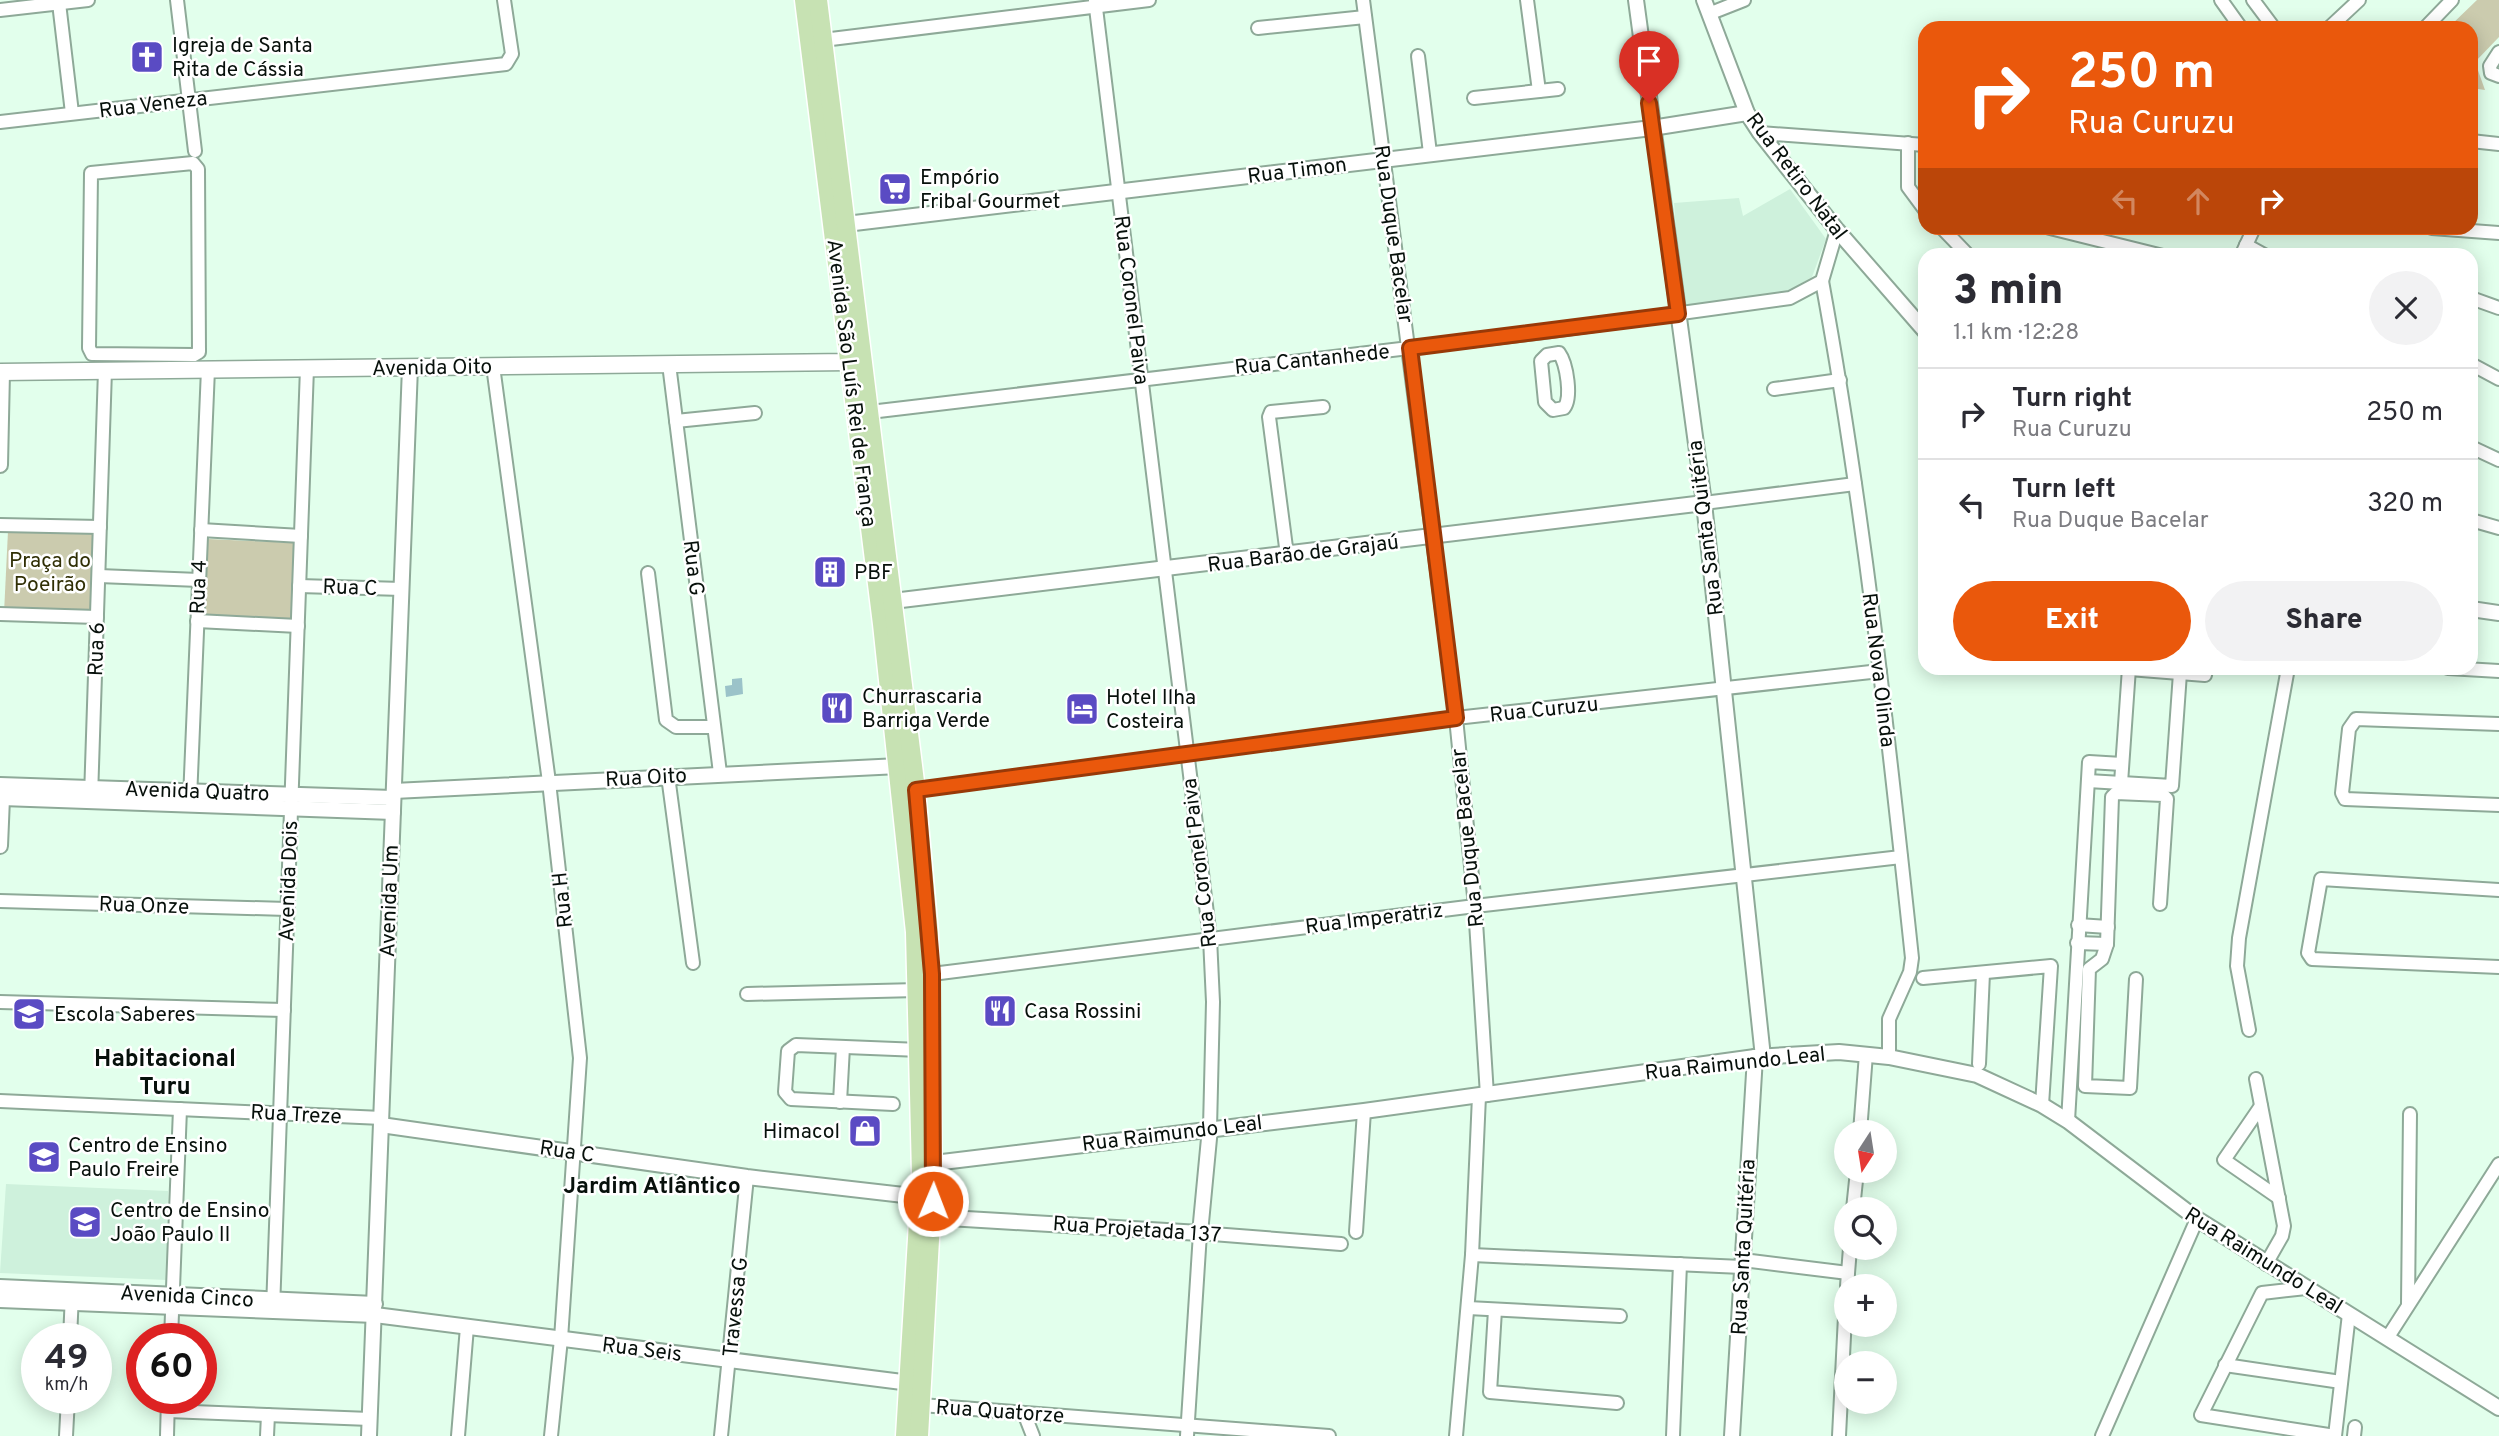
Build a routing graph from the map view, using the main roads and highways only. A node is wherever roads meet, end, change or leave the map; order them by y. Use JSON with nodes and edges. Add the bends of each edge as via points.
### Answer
{"nodes":[{"id":1,"x":804,"y":0,"type":"edge"},
{"id":2,"x":818,"y":0,"type":"edge"},
{"id":3,"x":856,"y":358,"type":"junction"},
{"id":4,"x":2,"y":368,"type":"edge"},
{"id":5,"x":887,"y":608,"type":"junction"},
{"id":6,"x":927,"y":1168,"type":"junction"},
{"id":7,"x":905,"y":1436,"type":"edge"},
{"id":8,"x":919,"y":1436,"type":"edge"}],
"edges":[{"from":1,"to":3,"type":"main road","name":"Avenida São Luís Rei de França"},
{"from":2,"to":3,"type":"main road","name":"Avenida São Luís Rei de França","via":[[846,224]]},
{"from":3,"to":4,"type":"main road","name":"Avenida Oito","via":[[669,364],[208,369],[141,363],[106,370]]},
{"from":3,"to":5,"type":"main road","name":"Avenida São Luís Rei de França"},
{"from":3,"to":5,"type":"main road","name":"Avenida São Luís Rei de França","via":[[870,412]]},
{"from":5,"to":6,"type":"main road","name":"Avenida São Luís Rei de França","via":[[918,990]]},
{"from":5,"to":6,"type":"main road","name":"Avenida São Luís Rei de França","via":[[916,790],[932,974]]},
{"from":6,"to":7,"type":"main road","name":"Avenida São Luís Rei de França","via":[[920,1197]]},
{"from":6,"to":8,"type":"main road","name":"Avenida São Luís Rei de França","via":[[932,1217]]}]}
